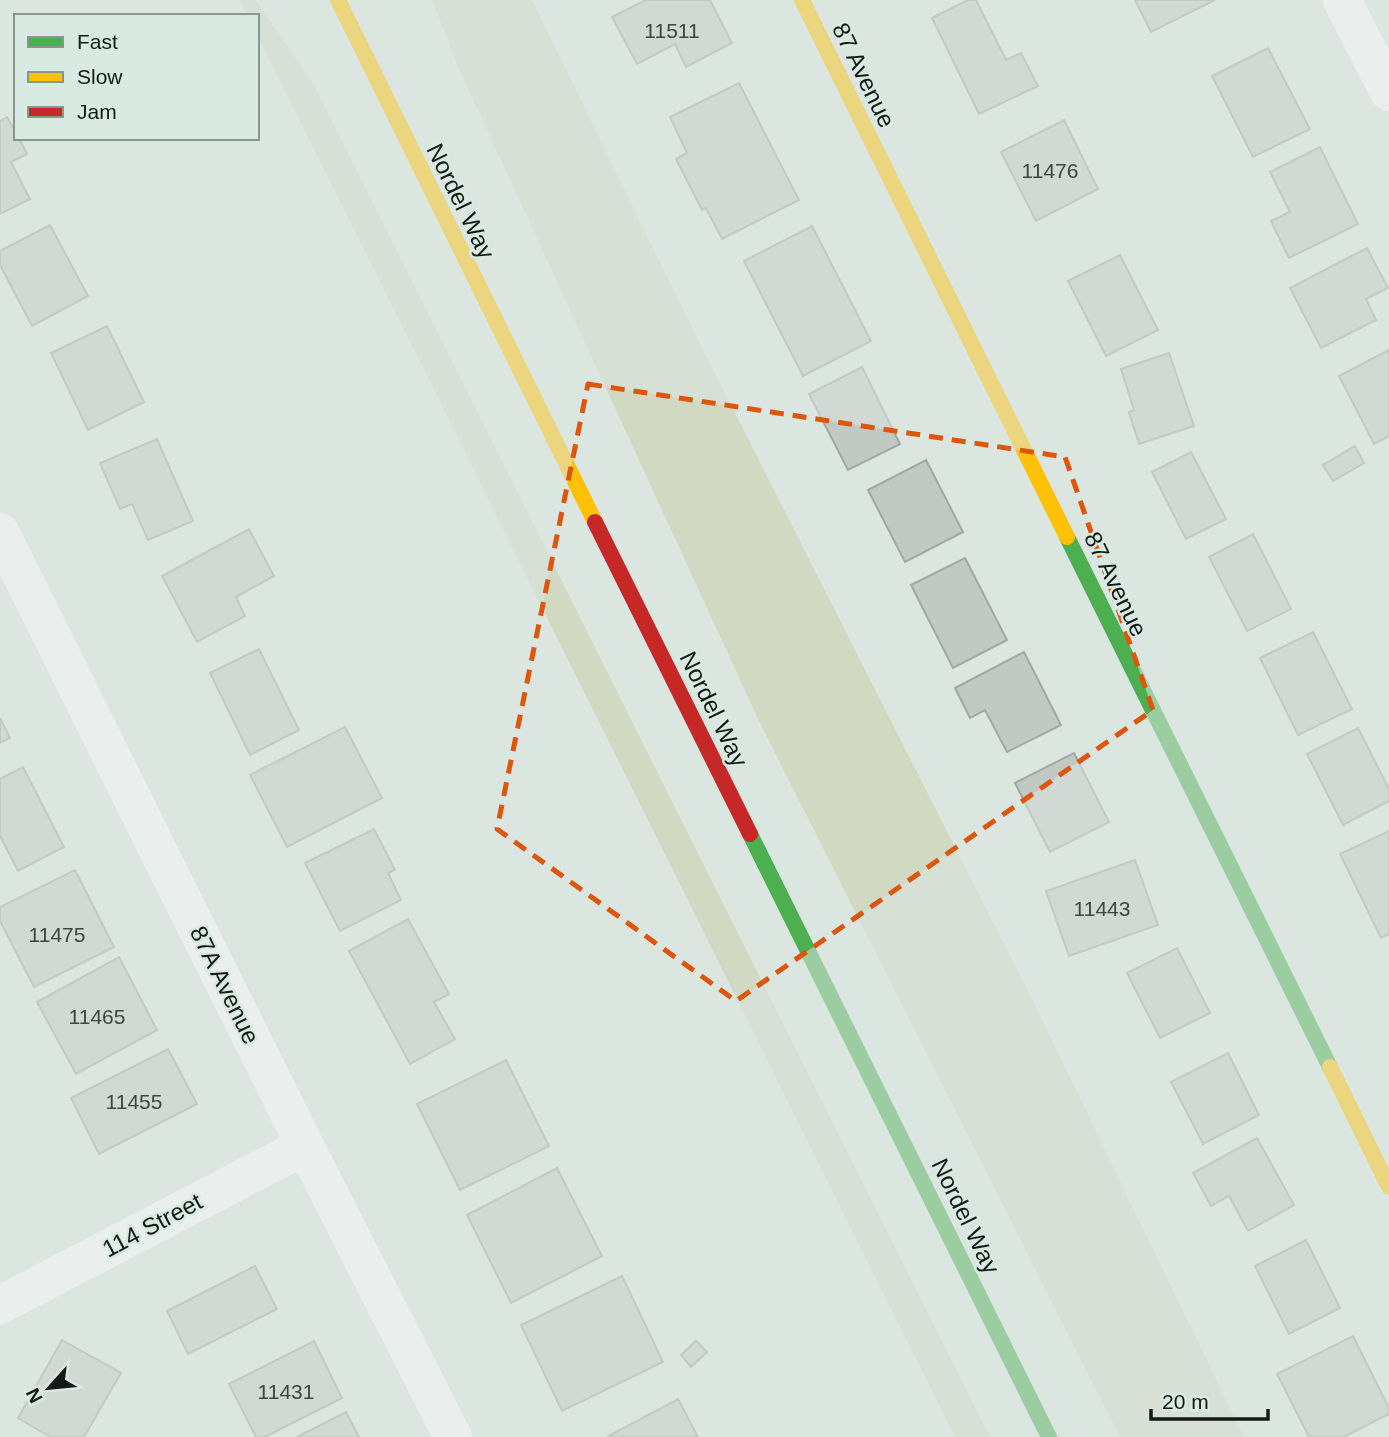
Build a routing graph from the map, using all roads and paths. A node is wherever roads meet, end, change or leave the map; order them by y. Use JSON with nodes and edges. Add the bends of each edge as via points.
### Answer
{"nodes":[{"id":1,"x":338,"y":0,"type":"edge"},
{"id":2,"x":802,"y":0,"type":"edge"},
{"id":3,"x":1342,"y":0,"type":"edge"},
{"id":4,"x":1389,"y":92,"type":"edge"},
{"id":5,"x":0,"y":532,"type":"edge"},
{"id":6,"x":305,"y":1146,"type":"junction"},
{"id":7,"x":1389,"y":1187,"type":"edge"},
{"id":8,"x":0,"y":1305,"type":"edge"},
{"id":9,"x":453,"y":1437,"type":"edge"},
{"id":10,"x":1049,"y":1437,"type":"edge"}],
"edges":[{"from":1,"to":10,"type":"main road","name":"Nordel Way"},
{"from":2,"to":7,"type":"main road","name":"87 Avenue"},
{"from":3,"to":4,"type":"street"},
{"from":5,"to":6,"type":"street","name":"87A Avenue"},
{"from":6,"to":8,"type":"street","name":"114 Street"},
{"from":6,"to":9,"type":"street","name":"87A Avenue"}]}
